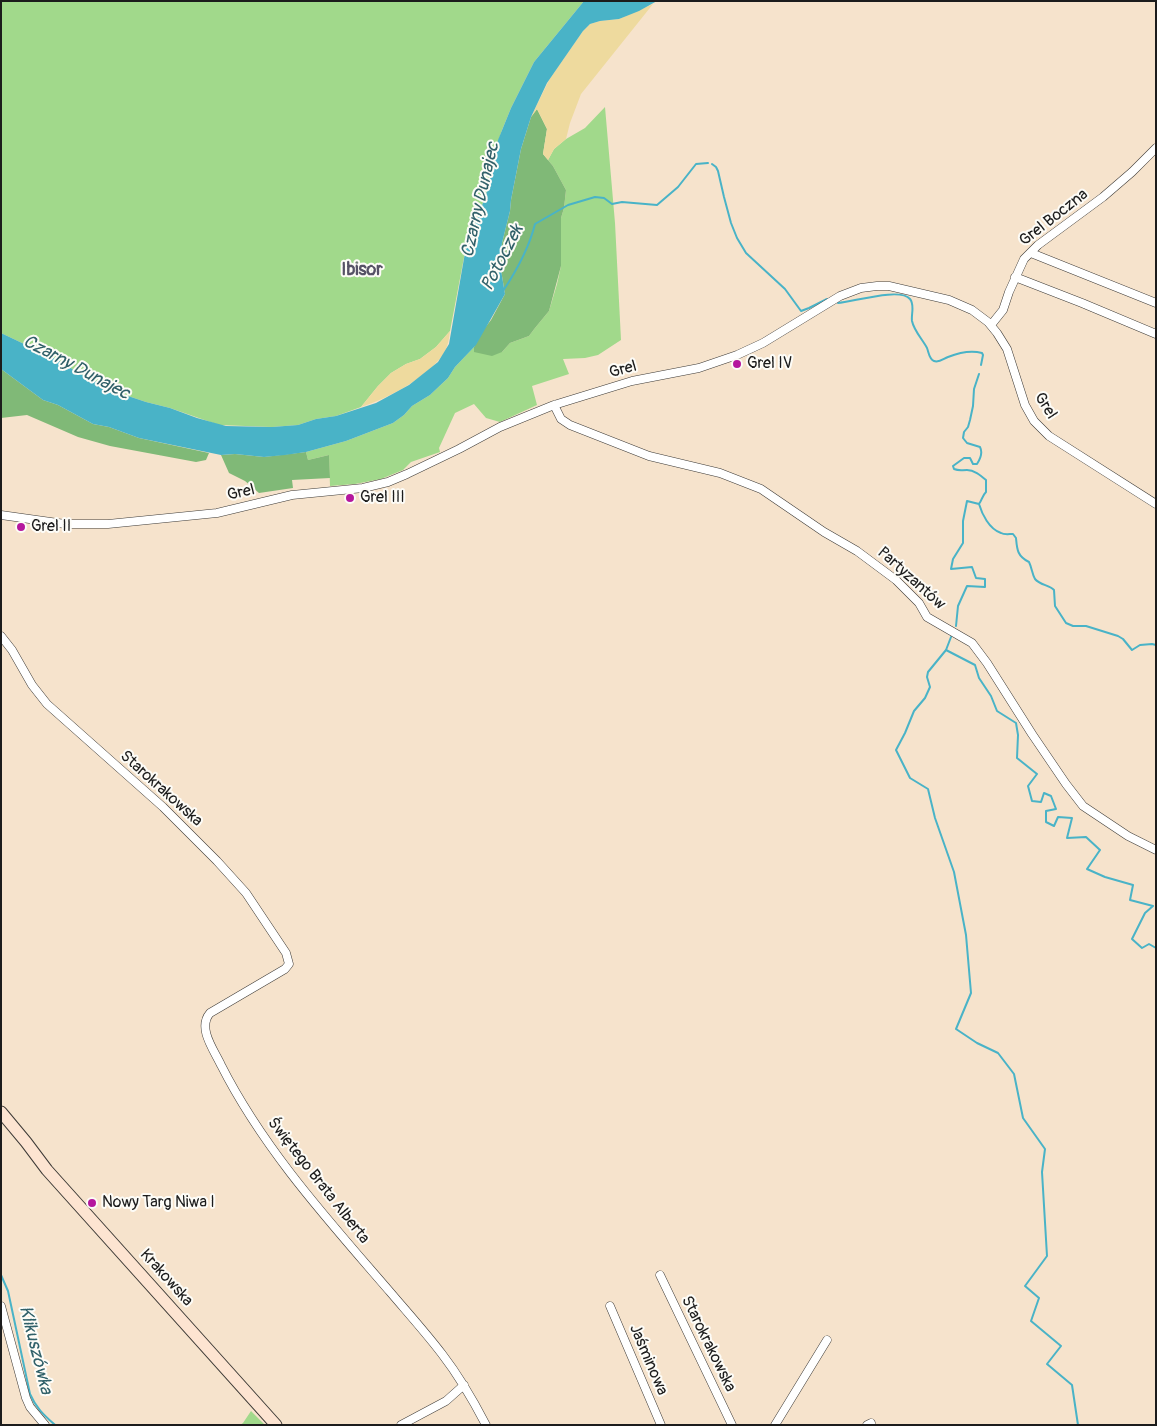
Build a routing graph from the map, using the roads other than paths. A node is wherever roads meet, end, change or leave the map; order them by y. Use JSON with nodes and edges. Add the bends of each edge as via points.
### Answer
{"nodes":[{"id":1,"x":1156,"y":148,"type":"edge"},
{"id":2,"x":1031,"y":253,"type":"junction"},
{"id":3,"x":1015,"y":277,"type":"junction"},
{"id":4,"x":1156,"y":303,"type":"edge"},
{"id":5,"x":991,"y":325,"type":"junction"},
{"id":6,"x":1156,"y":334,"type":"edge"},
{"id":7,"x":554,"y":405,"type":"junction"},
{"id":8,"x":1156,"y":504,"type":"edge"},
{"id":9,"x":1,"y":515,"type":"edge"},
{"id":10,"x":1,"y":636,"type":"edge"},
{"id":11,"x":1156,"y":850,"type":"edge"},
{"id":12,"x":285,"y":969,"type":"joint"},
{"id":13,"x":1,"y":1112,"type":"edge"},
{"id":14,"x":1,"y":1122,"type":"edge"},
{"id":15,"x":33,"y":1152,"type":"junction"},
{"id":16,"x":660,"y":1274,"type":"dead end"},
{"id":17,"x":1,"y":1306,"type":"edge"},
{"id":18,"x":610,"y":1306,"type":"dead end"},
{"id":19,"x":827,"y":1340,"type":"dead end"},
{"id":20,"x":464,"y":1385,"type":"junction"},
{"id":21,"x":729,"y":1424,"type":"edge"},
{"id":22,"x":45,"y":1425,"type":"edge"},
{"id":23,"x":276,"y":1425,"type":"edge"},
{"id":24,"x":400,"y":1425,"type":"edge"},
{"id":25,"x":486,"y":1425,"type":"edge"},
{"id":26,"x":661,"y":1425,"type":"edge"},
{"id":27,"x":775,"y":1425,"type":"edge"}],
"edges":[{"from":1,"to":2,"type":"street","name":"Grel Boczna","via":[[1103,197]]},
{"from":2,"to":3,"type":"street","name":"Grel Boczna"},
{"from":2,"to":4,"type":"street"},
{"from":3,"to":5,"type":"street","name":"Grel Boczna","via":[[1003,310]]},
{"from":3,"to":6,"type":"street"},
{"from":5,"to":7,"type":"street","name":"Grel","via":[[972,310],[949,300],[889,286],[869,287],[840,296],[763,343],[737,355],[699,368],[632,381]]},
{"from":5,"to":8,"type":"street","name":"Grel","via":[[1007,349],[1025,405],[1040,428]]},
{"from":7,"to":9,"type":"street","name":"Grel","via":[[500,427],[407,474],[363,488],[292,495],[203,515],[108,524],[65,524]]},
{"from":7,"to":11,"type":"street","name":"Partyzantów","via":[[561,419],[570,425],[649,456],[720,473],[762,489],[858,551],[896,580],[919,603],[927,617],[972,643],[1083,806]]},
{"from":10,"to":12,"type":"street","name":"Starokrakowska","via":[[47,704],[163,808],[233,878],[286,952],[289,964]]},
{"from":12,"to":20,"type":"street","name":"Świętego Brata Alberta","via":[[210,1013],[204,1022],[211,1045],[242,1104],[284,1164],[441,1352]]},
{"from":13,"to":15,"type":"main road","name":"Krakowska"},
{"from":14,"to":15,"type":"main road","name":"Krakowska"},
{"from":15,"to":23,"type":"main road","name":"Krakowska"},
{"from":16,"to":21,"type":"street","name":"Starokrakowska"},
{"from":17,"to":22,"type":"street","via":[[26,1398]]},
{"from":18,"to":26,"type":"street","name":"Jaśminowa"},
{"from":19,"to":27,"type":"street"},
{"from":20,"to":24,"type":"street","via":[[446,1400]]},
{"from":20,"to":25,"type":"street","name":"Świętego Brata Alberta"}]}
